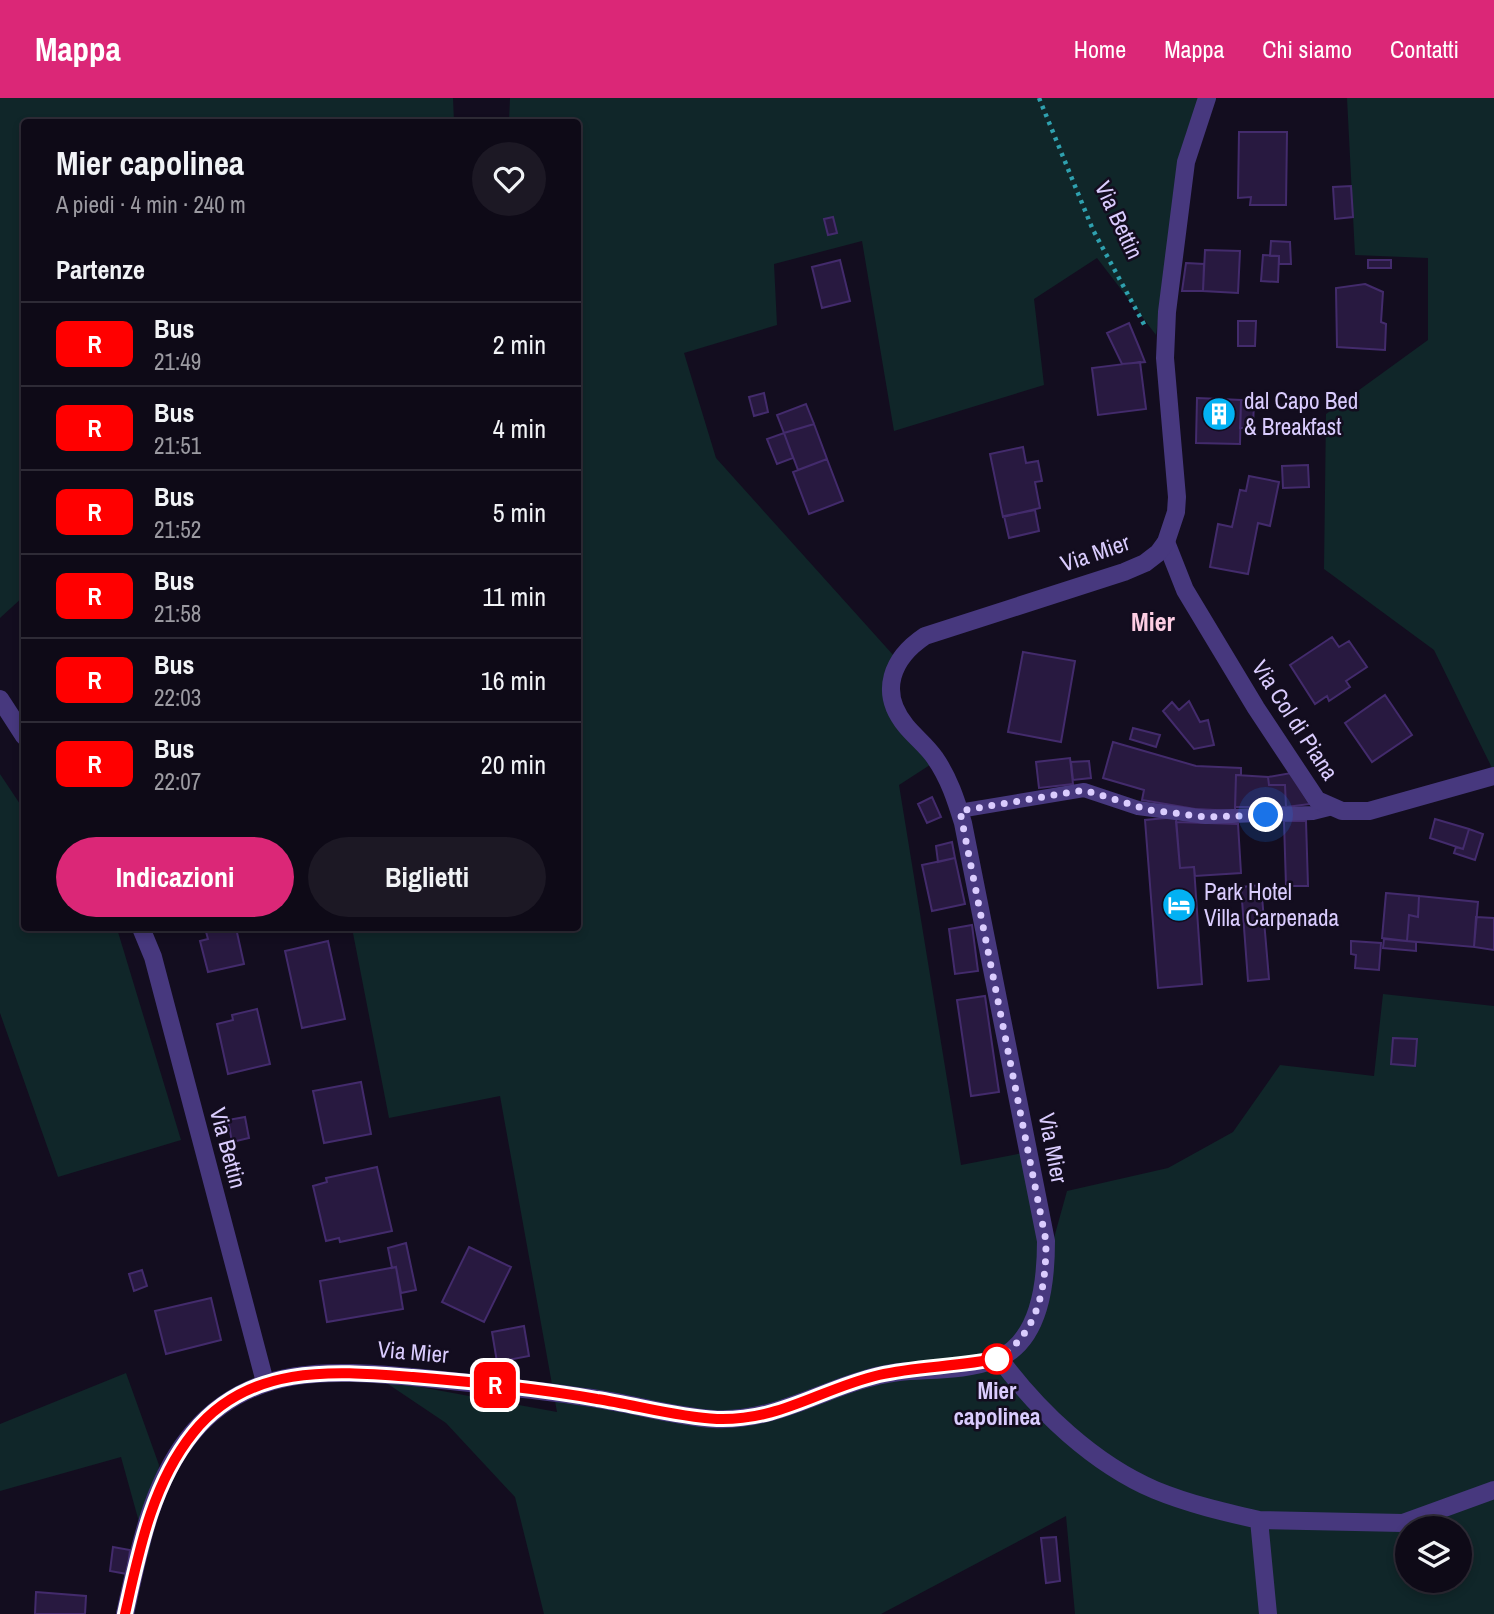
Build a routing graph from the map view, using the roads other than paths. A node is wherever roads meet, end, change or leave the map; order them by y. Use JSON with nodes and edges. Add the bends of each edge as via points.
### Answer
{"nodes":[{"id":1,"x":1207,"y":98,"type":"edge"},
{"id":2,"x":1166,"y":542,"type":"junction"},
{"id":3,"x":0,"y":699,"type":"edge"},
{"id":4,"x":21,"y":731,"type":"edge"},
{"id":5,"x":1494,"y":776,"type":"edge"},
{"id":6,"x":1332,"y":808,"type":"junction"},
{"id":7,"x":960,"y":811,"type":"junction"},
{"id":8,"x":142,"y":931,"type":"edge"},
{"id":9,"x":999,"y":1358,"type":"junction"},
{"id":10,"x":265,"y":1382,"type":"junction"},
{"id":11,"x":1494,"y":1490,"type":"edge"},
{"id":12,"x":1259,"y":1520,"type":"junction"},
{"id":13,"x":125,"y":1614,"type":"edge"},
{"id":14,"x":1268,"y":1614,"type":"edge"}],
"edges":[{"from":1,"to":2,"type":"street","via":[[1193,135],[1180,201],[1165,358],[1177,497]]},
{"from":2,"to":6,"type":"street","name":"Via Col di Piana","via":[[1185,590],[1256,708],[1311,793]]},
{"from":2,"to":7,"type":"street","name":"Via Mier","via":[[1145,563],[944,628],[918,640],[900,658],[892,671],[891,701],[898,716],[933,755]]},
{"from":3,"to":4,"type":"street"},
{"from":5,"to":6,"type":"street","name":"Via Col di Piana","via":[[1385,808],[1356,812]]},
{"from":6,"to":7,"type":"lane","via":[[1312,813],[1206,817],[1138,808],[1084,790]]},
{"from":7,"to":9,"type":"street","name":"Via Mier","via":[[1046,1241],[1042,1294],[1030,1327]]},
{"from":8,"to":10,"type":"street","name":"Via Bettin","via":[[153,957]]},
{"from":9,"to":10,"type":"street","name":"Via Mier","via":[[882,1374],[847,1383],[781,1412],[746,1419],[679,1415],[580,1396],[368,1372],[307,1373]]},
{"from":9,"to":12,"type":"street","via":[[1064,1428],[1122,1474],[1201,1507]]},
{"from":10,"to":13,"type":"street","name":"Via Mier","via":[[211,1414],[179,1451],[148,1520]]},
{"from":11,"to":12,"type":"street","via":[[1403,1523]]},
{"from":12,"to":14,"type":"street"}]}
